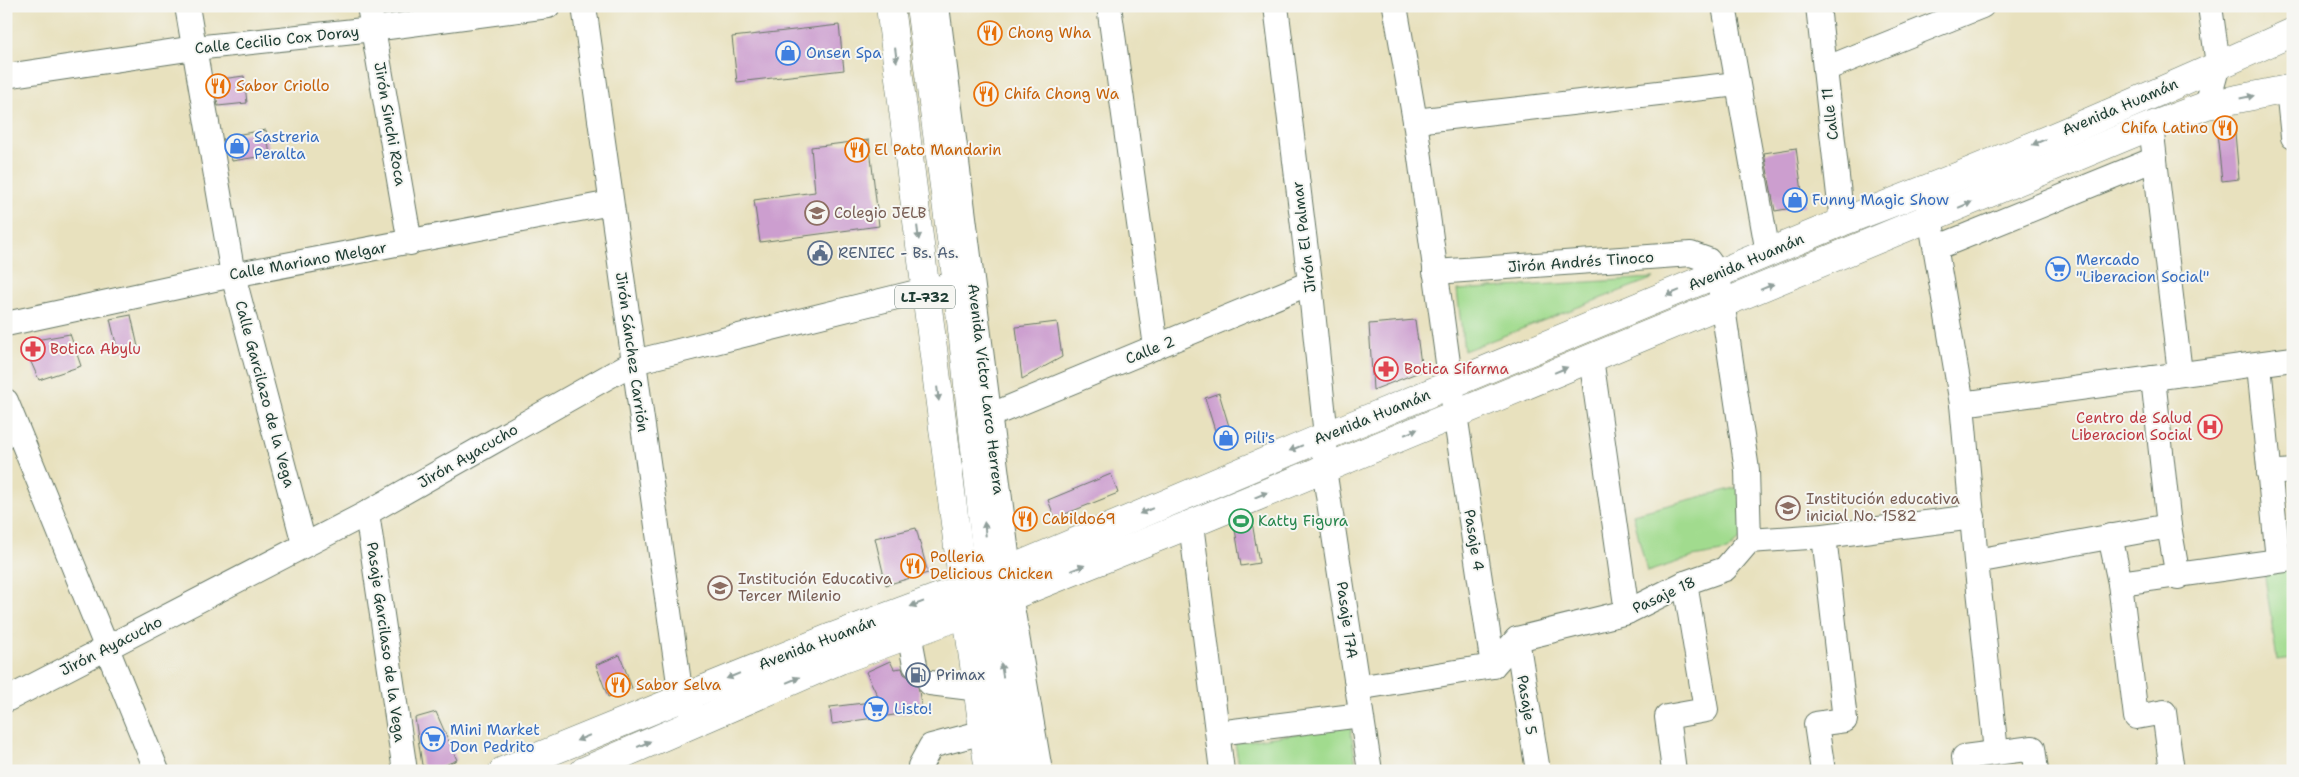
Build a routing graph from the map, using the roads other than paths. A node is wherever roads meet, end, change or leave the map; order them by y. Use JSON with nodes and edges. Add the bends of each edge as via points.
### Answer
{"nodes":[{"id":1,"x":186,"y":6,"type":"edge"},
{"id":2,"x":548,"y":6,"type":"edge"},
{"id":3,"x":584,"y":6,"type":"edge"},
{"id":4,"x":890,"y":6,"type":"edge"},
{"id":5,"x":920,"y":6,"type":"edge"},
{"id":6,"x":937,"y":6,"type":"edge"},
{"id":7,"x":1109,"y":6,"type":"edge"},
{"id":8,"x":1276,"y":6,"type":"edge"},
{"id":9,"x":1395,"y":6,"type":"edge"},
{"id":10,"x":1724,"y":6,"type":"edge"},
{"id":11,"x":1818,"y":6,"type":"edge"},
{"id":12,"x":2210,"y":6,"type":"edge"},
{"id":13,"x":1976,"y":7,"type":"edge"},
{"id":14,"x":371,"y":18,"type":"edge"},
{"id":15,"x":2293,"y":32,"type":"edge"},
{"id":16,"x":195,"y":48,"type":"junction"},
{"id":17,"x":2218,"y":66,"type":"junction"},
{"id":18,"x":1825,"y":69,"type":"junction"},
{"id":19,"x":6,"y":76,"type":"edge"},
{"id":20,"x":1737,"y":84,"type":"junction"},
{"id":21,"x":2290,"y":88,"type":"edge"},
{"id":22,"x":2207,"y":104,"type":"junction"},
{"id":23,"x":1415,"y":122,"type":"junction"},
{"id":24,"x":2151,"y":126,"type":"junction"},
{"id":25,"x":2293,"y":137,"type":"edge"},
{"id":26,"x":2155,"y":159,"type":"junction"},
{"id":27,"x":1925,"y":190,"type":"junction"},
{"id":28,"x":611,"y":203,"type":"junction"},
{"id":29,"x":1932,"y":219,"type":"junction"},
{"id":30,"x":1842,"y":222,"type":"junction"},
{"id":31,"x":410,"y":243,"type":"junction"},
{"id":32,"x":1936,"y":248,"type":"junction"},
{"id":33,"x":1768,"y":254,"type":"junction"},
{"id":34,"x":1435,"y":272,"type":"junction"},
{"id":35,"x":233,"y":274,"type":"junction"},
{"id":36,"x":1718,"y":274,"type":"junction"},
{"id":37,"x":1310,"y":283,"type":"junction"},
{"id":38,"x":957,"y":284,"type":"junction"},
{"id":39,"x":924,"y":290,"type":"junction"},
{"id":40,"x":1722,"y":306,"type":"junction"},
{"id":41,"x":6,"y":324,"type":"edge"},
{"id":42,"x":1156,"y":347,"type":"junction"},
{"id":43,"x":1591,"y":358,"type":"junction"},
{"id":44,"x":2293,"y":359,"type":"edge"},
{"id":45,"x":634,"y":362,"type":"junction"},
{"id":46,"x":2259,"y":365,"type":"junction"},
{"id":47,"x":2180,"y":373,"type":"junction"},
{"id":48,"x":2153,"y":378,"type":"junction"},
{"id":49,"x":1452,"y":385,"type":"junction"},
{"id":50,"x":6,"y":401,"type":"edge"},
{"id":51,"x":1962,"y":404,"type":"junction"},
{"id":52,"x":1455,"y":414,"type":"junction"},
{"id":53,"x":989,"y":416,"type":"junction"},
{"id":54,"x":1326,"y":436,"type":"junction"},
{"id":55,"x":1324,"y":469,"type":"junction"},
{"id":56,"x":2293,"y":471,"type":"edge"},
{"id":57,"x":2269,"y":473,"type":"junction"},
{"id":58,"x":367,"y":513,"type":"junction"},
{"id":59,"x":1973,"y":517,"type":"junction"},
{"id":60,"x":1191,"y":524,"type":"junction"},
{"id":61,"x":2169,"y":526,"type":"junction"},
{"id":62,"x":1824,"y":536,"type":"junction"},
{"id":63,"x":2110,"y":536,"type":"junction"},
{"id":64,"x":1750,"y":541,"type":"junction"},
{"id":65,"x":304,"y":544,"type":"junction"},
{"id":66,"x":2285,"y":560,"type":"edge"},
{"id":67,"x":1976,"y":561,"type":"junction"},
{"id":68,"x":2178,"y":576,"type":"junction"},
{"id":69,"x":1685,"y":583,"type":"junction"},
{"id":70,"x":2120,"y":583,"type":"junction"},
{"id":71,"x":988,"y":591,"type":"junction"},
{"id":72,"x":1626,"y":612,"type":"junction"},
{"id":73,"x":909,"y":634,"type":"junction"},
{"id":74,"x":1517,"y":639,"type":"junction"},
{"id":75,"x":836,"y":648,"type":"junction"},
{"id":76,"x":106,"y":649,"type":"junction"},
{"id":77,"x":915,"y":665,"type":"dead end"},
{"id":78,"x":1492,"y":666,"type":"junction"},
{"id":79,"x":930,"y":683,"type":"dead end"},
{"id":80,"x":1357,"y":688,"type":"junction"},
{"id":81,"x":681,"y":697,"type":"junction"},
{"id":82,"x":989,"y":697,"type":"junction"},
{"id":83,"x":6,"y":700,"type":"edge"},
{"id":84,"x":1361,"y":715,"type":"junction"},
{"id":85,"x":698,"y":721,"type":"junction"},
{"id":86,"x":984,"y":732,"type":"junction"},
{"id":87,"x":1218,"y":733,"type":"junction"},
{"id":88,"x":1996,"y":752,"type":"junction"},
{"id":89,"x":920,"y":766,"type":"dead end"},
{"id":90,"x":157,"y":771,"type":"edge"},
{"id":91,"x":406,"y":771,"type":"edge"},
{"id":92,"x":503,"y":771,"type":"edge"},
{"id":93,"x":584,"y":771,"type":"edge"},
{"id":94,"x":989,"y":771,"type":"edge"},
{"id":95,"x":1015,"y":771,"type":"edge"},
{"id":96,"x":1040,"y":771,"type":"edge"},
{"id":97,"x":1222,"y":771,"type":"edge"},
{"id":98,"x":1370,"y":771,"type":"edge"},
{"id":99,"x":1538,"y":771,"type":"edge"},
{"id":100,"x":1674,"y":771,"type":"edge"},
{"id":101,"x":1823,"y":771,"type":"edge"},
{"id":102,"x":1966,"y":771,"type":"edge"},
{"id":103,"x":2036,"y":771,"type":"edge"},
{"id":104,"x":2172,"y":771,"type":"edge"}],
"edges":[{"from":1,"to":16,"type":"street","name":"Calle Garcilazo de la Vega"},
{"from":2,"to":14,"type":"street","name":"Calle Cecilio Cox Doray"},
{"from":3,"to":28,"type":"street","name":"Jirón Sánchez Carrión"},
{"from":4,"to":39,"type":"main road","name":"Avenida Víctor Larco Herrera","number":"LI-732","one_way":true},
{"from":5,"to":38,"type":"main road","name":"Avenida Víctor Larco Herrera","number":"LI-732"},
{"from":6,"to":53,"type":"street","name":"Avenida Víctor Larco Herrera"},
{"from":7,"to":42,"type":"street"},
{"from":8,"to":37,"type":"street","name":"Jirón El Palmar"},
{"from":9,"to":23,"type":"street","name":"Pasaje 4"},
{"from":10,"to":20,"type":"street"},
{"from":11,"to":18,"type":"street","name":"Calle 11"},
{"from":12,"to":17,"type":"street"},
{"from":13,"to":18,"type":"street"},
{"from":14,"to":16,"type":"street","name":"Calle Cecilio Cox Doray"},
{"from":14,"to":31,"type":"street","name":"Jirón Sinchi Roca"},
{"from":15,"to":17,"type":"main road","name":"Avenida Huamán"},
{"from":16,"to":19,"type":"street","name":"Calle Cecilio Cox Doray"},
{"from":16,"to":35,"type":"street","name":"Calle Garcilazo de la Vega"},
{"from":17,"to":22,"type":"street"},
{"from":17,"to":27,"type":"main road","name":"Avenida Huamán","one_way":true},
{"from":18,"to":30,"type":"street","name":"Calle 11"},
{"from":20,"to":23,"type":"street"},
{"from":20,"to":33,"type":"street"},
{"from":22,"to":21,"type":"main road","name":"Avenida Huamán","one_way":true},
{"from":21,"to":25,"type":"street"},
{"from":22,"to":24,"type":"main road","name":"Avenida Huamán"},
{"from":23,"to":34,"type":"street","name":"Pasaje 4"},
{"from":24,"to":26,"type":"street"},
{"from":29,"to":24,"type":"main road","name":"Avenida Huamán","one_way":true},
{"from":26,"to":32,"type":"street"},
{"from":26,"to":47,"type":"street"},
{"from":27,"to":29,"type":"street"},
{"from":27,"to":30,"type":"main road","name":"Avenida Huamán"},
{"from":28,"to":31,"type":"street","name":"Calle Mariano Melgar"},
{"from":28,"to":45,"type":"street","name":"Jirón Sánchez Carrión"},
{"from":29,"to":32,"type":"street"},
{"from":40,"to":29,"type":"main road","name":"Avenida Huamán","one_way":true},
{"from":30,"to":33,"type":"main road","name":"Avenida Huamán"},
{"from":31,"to":35,"type":"street","name":"Calle Mariano Melgar"},
{"from":32,"to":51,"type":"street"},
{"from":33,"to":36,"type":"main road","name":"Avenida Huamán"},
{"from":34,"to":36,"type":"street","name":"Jirón Andrés Tinoco","via":[[1691,254],[1708,260]]},
{"from":34,"to":49,"type":"street","name":"Pasaje 4"},
{"from":35,"to":41,"type":"street","name":"Calle Mariano Melgar"},
{"from":35,"to":65,"type":"street","name":"Calle Garcilazo de la Vega"},
{"from":36,"to":40,"type":"street"},
{"from":36,"to":49,"type":"main road","name":"Avenida Huamán","one_way":true},
{"from":37,"to":42,"type":"street","name":"Calle 2"},
{"from":37,"to":54,"type":"street","name":"Jirón El Palmar"},
{"from":38,"to":39,"type":"street","name":"Jirón Ayacucho"},
{"from":71,"to":38,"type":"main road","name":"Avenida Víctor Larco Herrera","number":"LI-732","one_way":true},
{"from":39,"to":45,"type":"street","name":"Jirón Ayacucho"},
{"from":39,"to":71,"type":"main road","name":"Avenida Víctor Larco Herrera","number":"LI-732","one_way":true},
{"from":40,"to":43,"type":"main road","name":"Avenida Huamán"},
{"from":40,"to":64,"type":"street","via":[[1747,470]]},
{"from":42,"to":53,"type":"street","name":"Calle 2"},
{"from":52,"to":43,"type":"main road","name":"Avenida Huamán","one_way":true},
{"from":43,"to":72,"type":"street"},
{"from":44,"to":46,"type":"street"},
{"from":45,"to":58,"type":"street","name":"Jirón Ayacucho"},
{"from":45,"to":81,"type":"street","name":"Jirón Sánchez Carrión"},
{"from":46,"to":47,"type":"street"},
{"from":46,"to":57,"type":"street"},
{"from":47,"to":48,"type":"street"},
{"from":48,"to":51,"type":"street"},
{"from":48,"to":61,"type":"street"},
{"from":49,"to":52,"type":"street","name":"Pasaje 4"},
{"from":49,"to":54,"type":"main road","name":"Avenida Huamán"},
{"from":50,"to":76,"type":"street"},
{"from":51,"to":59,"type":"street"},
{"from":55,"to":52,"type":"main road","name":"Avenida Huamán","one_way":true},
{"from":52,"to":78,"type":"street","name":"Pasaje 4"},
{"from":53,"to":71,"type":"street","name":"Avenida Víctor Larco Herrera"},
{"from":54,"to":55,"type":"street","name":"Jirón El Palmar"},
{"from":54,"to":71,"type":"main road","name":"Avenida Huamán","one_way":true},
{"from":60,"to":55,"type":"main road","name":"Avenida Huamán","one_way":true},
{"from":55,"to":80,"type":"street","name":"Pasaje 17A"},
{"from":56,"to":57,"type":"street"},
{"from":57,"to":66,"type":"street"},
{"from":58,"to":65,"type":"street","name":"Jirón Ayacucho"},
{"from":58,"to":91,"type":"street","name":"Pasaje Garcilaso de la Vega"},
{"from":59,"to":62,"type":"street"},
{"from":59,"to":67,"type":"street"},
{"from":71,"to":60,"type":"main road","name":"Avenida Huamán","one_way":true},
{"from":60,"to":87,"type":"street"},
{"from":61,"to":63,"type":"street"},
{"from":61,"to":68,"type":"street"},
{"from":62,"to":64,"type":"street"},
{"from":62,"to":101,"type":"street","via":[[1845,720],[1816,724]]},
{"from":63,"to":67,"type":"street"},
{"from":63,"to":70,"type":"street"},
{"from":64,"to":69,"type":"street","name":"Pasaje 18","via":[[1725,569]]},
{"from":65,"to":76,"type":"street","name":"Jirón Ayacucho"},
{"from":66,"to":68,"type":"street"},
{"from":67,"to":88,"type":"street"},
{"from":68,"to":70,"type":"street"},
{"from":69,"to":72,"type":"street","name":"Pasaje 18"},
{"from":69,"to":100,"type":"street","via":[[1706,710],[1667,717]]},
{"from":70,"to":104,"type":"street","via":[[2136,717],[2164,712]]},
{"from":71,"to":73,"type":"main road","name":"Avenida Huamán"},
{"from":71,"to":75,"type":"main road","name":"Avenida Huamán","one_way":true},
{"from":71,"to":82,"type":"main road","name":"Avenida Víctor Larco Herrera","number":"LI-732"},
{"from":71,"to":96,"type":"street","name":"Avenida Víctor Larco Herrera"},
{"from":72,"to":74,"type":"street","name":"Pasaje 18"},
{"from":73,"to":75,"type":"main road","name":"Avenida Huamán"},
{"from":73,"to":77,"type":"street"},
{"from":74,"to":78,"type":"street"},
{"from":74,"to":99,"type":"street","name":"Pasaje 5"},
{"from":75,"to":81,"type":"main road","name":"Avenida Huamán","one_way":true},
{"from":85,"to":75,"type":"main road","name":"Avenida Huamán","one_way":true},
{"from":76,"to":83,"type":"street","name":"Jirón Ayacucho"},
{"from":76,"to":90,"type":"street"},
{"from":78,"to":80,"type":"street"},
{"from":79,"to":82,"type":"street"},
{"from":80,"to":84,"type":"street","name":"Pasaje 17A"},
{"from":81,"to":85,"type":"street"},
{"from":81,"to":92,"type":"main road","name":"Avenida Huamán","one_way":true},
{"from":82,"to":86,"type":"main road","name":"Avenida Víctor Larco Herrera","number":"LI-732"},
{"from":82,"to":95,"type":"main road","name":"Avenida Víctor Larco Herrera","number":"LI-732"},
{"from":84,"to":87,"type":"street"},
{"from":84,"to":98,"type":"street","name":"Pasaje 17A"},
{"from":93,"to":85,"type":"main road","name":"Avenida Huamán","one_way":true},
{"from":86,"to":89,"type":"street","via":[[931,746]]},
{"from":86,"to":94,"type":"main road","name":"Avenida Víctor Larco Herrera","number":"LI-732"},
{"from":87,"to":97,"type":"street"},
{"from":88,"to":102,"type":"street","via":[[1964,757]]},
{"from":88,"to":103,"type":"street","via":[[2033,748]]}]}
